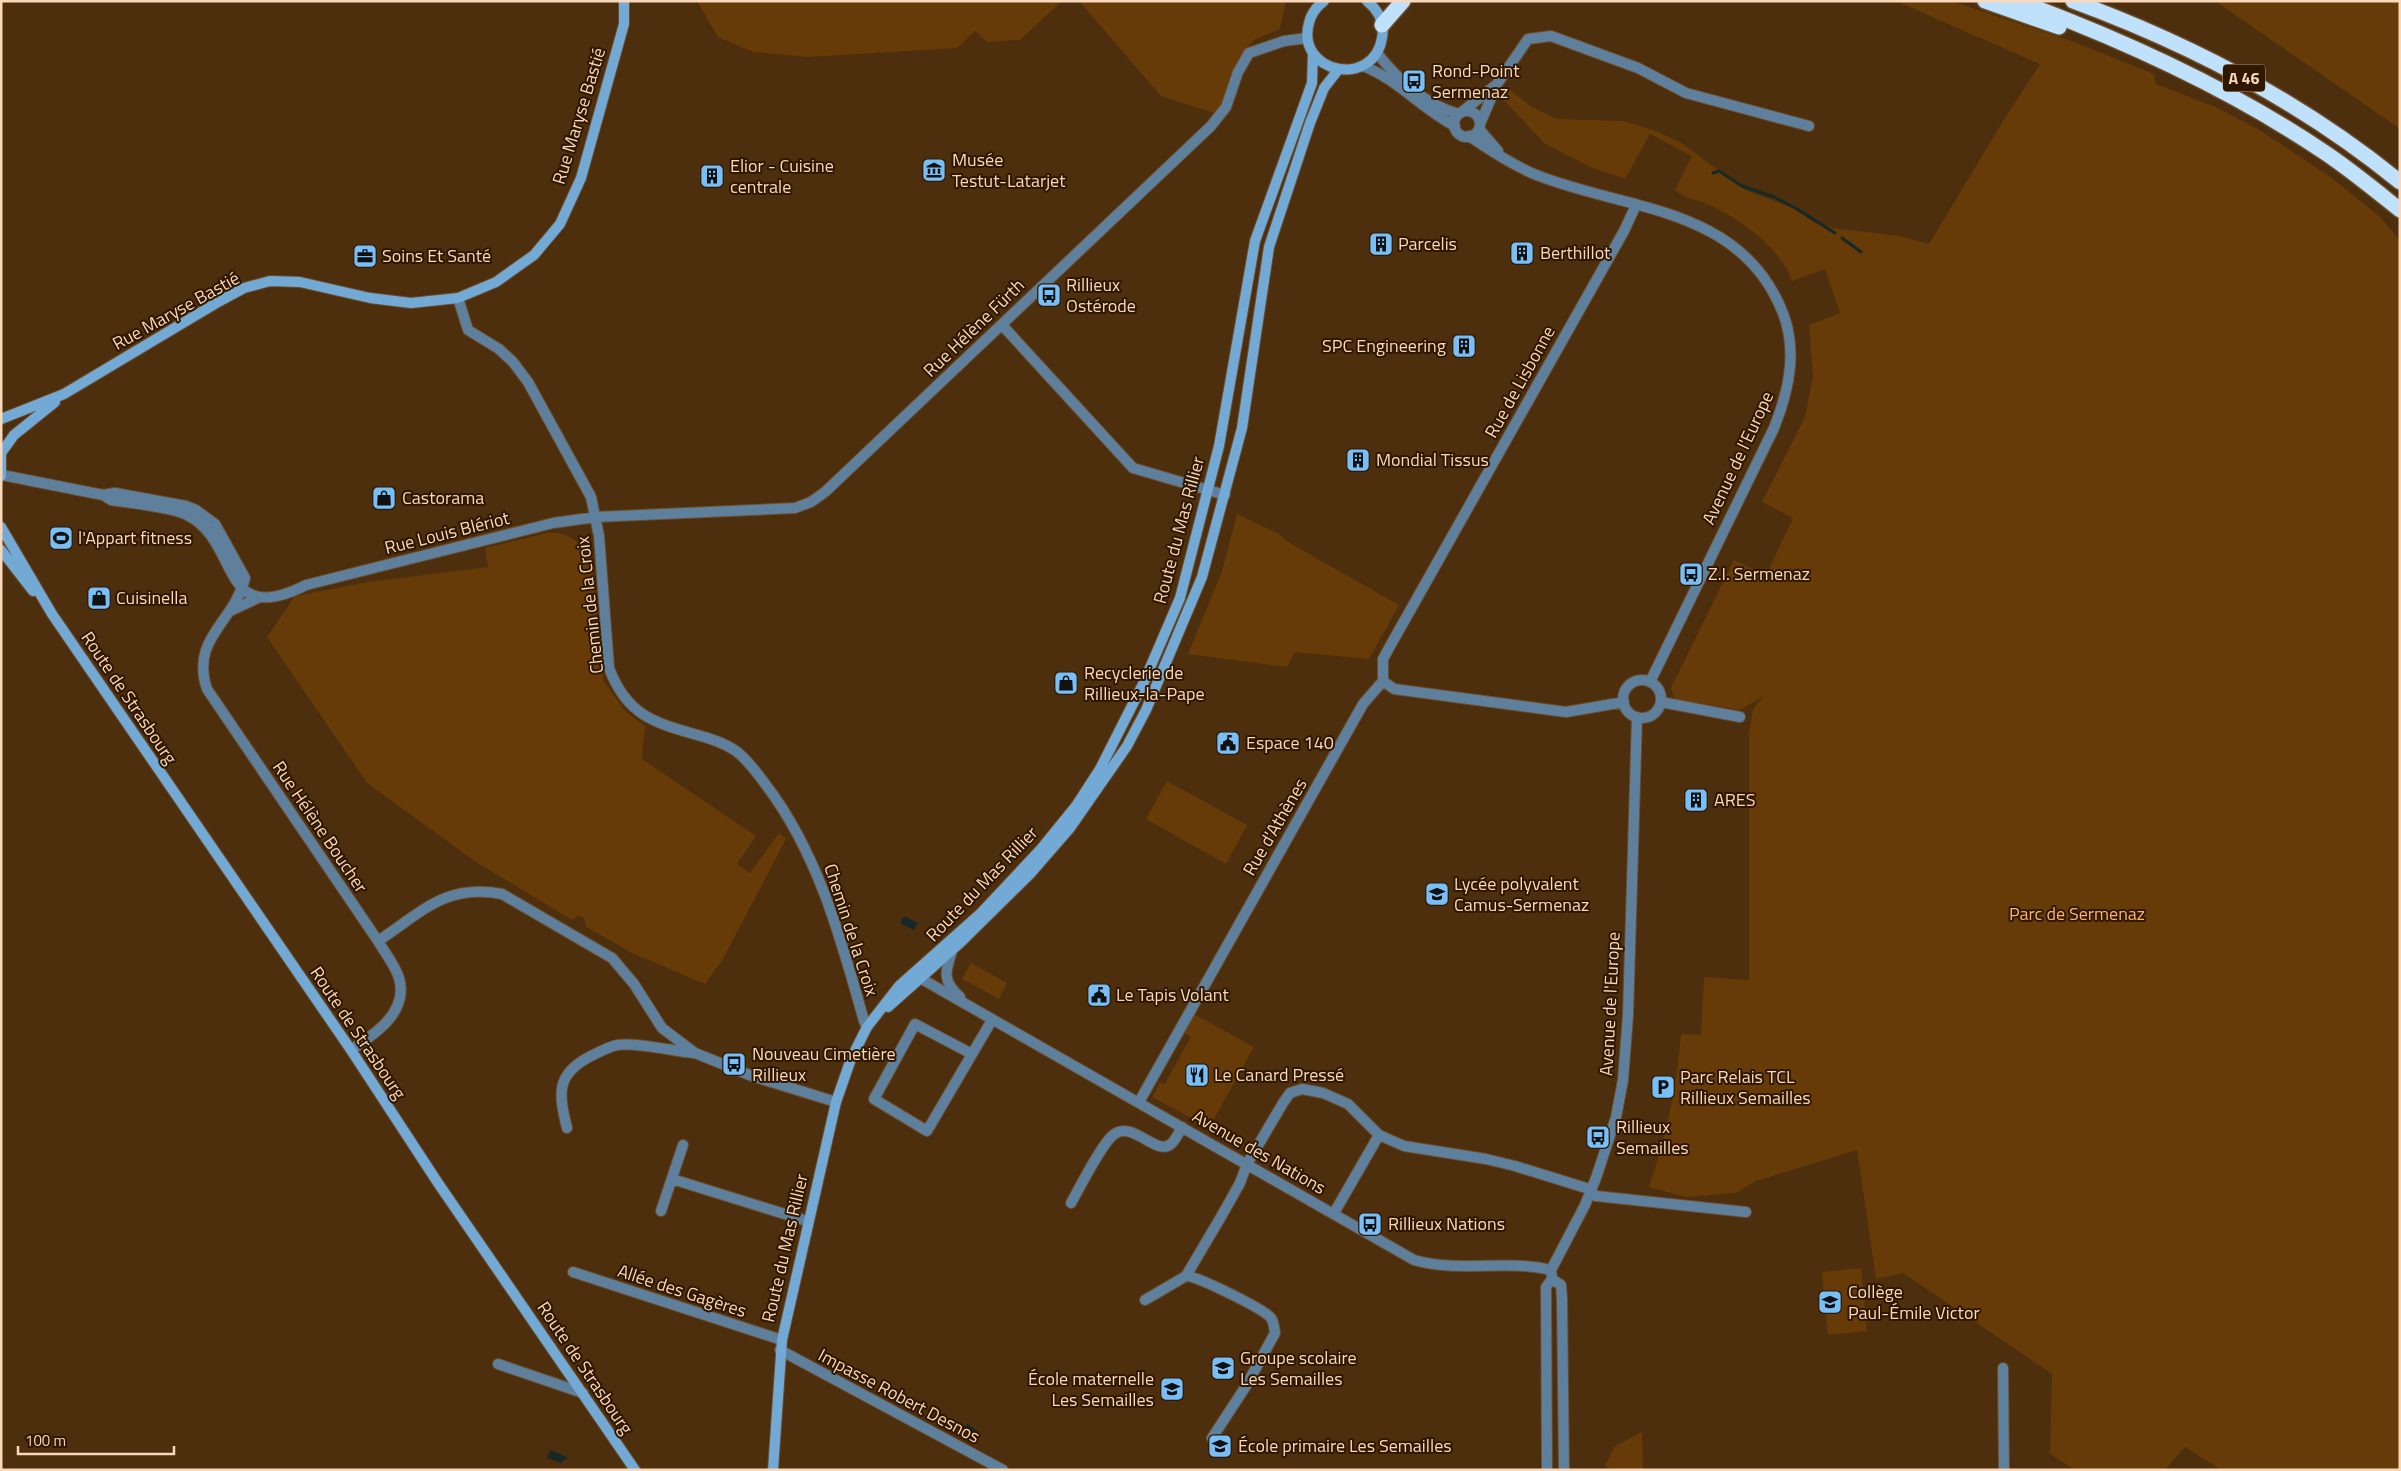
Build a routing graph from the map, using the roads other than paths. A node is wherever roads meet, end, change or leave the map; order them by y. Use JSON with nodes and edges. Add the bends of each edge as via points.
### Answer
{"nodes":[{"id":1,"x":624,"y":1,"type":"edge"},
{"id":2,"x":1403,"y":1,"type":"edge"},
{"id":3,"x":1985,"y":1,"type":"edge"},
{"id":4,"x":2018,"y":1,"type":"edge"},
{"id":5,"x":2073,"y":1,"type":"edge"},
{"id":6,"x":1322,"y":2,"type":"edge"},
{"id":7,"x":1371,"y":3,"type":"edge"},
{"id":8,"x":1382,"y":25,"type":"junction"},
{"id":9,"x":1307,"y":38,"type":"junction"},
{"id":10,"x":1314,"y":53,"type":"junction"},
{"id":11,"x":1376,"y":53,"type":"junction"},
{"id":12,"x":1363,"y":66,"type":"junction"},
{"id":13,"x":1338,"y":70,"type":"junction"},
{"id":14,"x":2201,"y":80,"type":"junction"},
{"id":15,"x":1497,"y":84,"type":"junction"},
{"id":16,"x":1461,"y":112,"type":"junction"},
{"id":17,"x":1455,"y":126,"type":"junction"},
{"id":18,"x":1480,"y":126,"type":"junction"},
{"id":19,"x":1809,"y":126,"type":"dead end"},
{"id":20,"x":1469,"y":136,"type":"junction"},
{"id":21,"x":1515,"y":165,"type":"junction"},
{"id":22,"x":2400,"y":182,"type":"edge"},
{"id":23,"x":1636,"y":205,"type":"junction"},
{"id":24,"x":2400,"y":210,"type":"edge"},
{"id":25,"x":458,"y":298,"type":"junction"},
{"id":26,"x":1002,"y":325,"type":"junction"},
{"id":27,"x":64,"y":394,"type":"junction"},
{"id":28,"x":1,"y":419,"type":"edge"},
{"id":29,"x":1,"y":452,"type":"edge"},
{"id":30,"x":2,"y":476,"type":"edge"},
{"id":31,"x":1208,"y":491,"type":"junction"},
{"id":32,"x":1225,"y":494,"type":"junction"},
{"id":33,"x":596,"y":517,"type":"junction"},
{"id":34,"x":1,"y":527,"type":"edge"},
{"id":35,"x":1,"y":550,"type":"edge"},
{"id":36,"x":238,"y":574,"type":"junction"},
{"id":37,"x":242,"y":589,"type":"junction"},
{"id":38,"x":260,"y":597,"type":"junction"},
{"id":39,"x":229,"y":612,"type":"junction"},
{"id":40,"x":52,"y":614,"type":"junction"},
{"id":41,"x":1382,"y":681,"type":"junction"},
{"id":42,"x":1650,"y":682,"type":"junction"},
{"id":43,"x":1624,"y":702,"type":"junction"},
{"id":44,"x":1660,"y":702,"type":"junction"},
{"id":45,"x":1637,"y":716,"type":"junction"},
{"id":46,"x":1740,"y":717,"type":"dead end"},
{"id":47,"x":378,"y":941,"type":"junction"},
{"id":48,"x":952,"y":951,"type":"junction"},
{"id":49,"x":917,"y":977,"type":"junction"},
{"id":50,"x":968,"y":1004,"type":"junction"},
{"id":51,"x":992,"y":1020,"type":"junction"},
{"id":52,"x":867,"y":1027,"type":"junction"},
{"id":53,"x":351,"y":1050,"type":"junction"},
{"id":54,"x":694,"y":1054,"type":"junction"},
{"id":55,"x":972,"y":1054,"type":"junction"},
{"id":56,"x":836,"y":1102,"type":"junction"},
{"id":57,"x":1139,"y":1102,"type":"junction"},
{"id":58,"x":1182,"y":1127,"type":"junction"},
{"id":59,"x":566,"y":1128,"type":"dead end"},
{"id":60,"x":1379,"y":1135,"type":"junction"},
{"id":61,"x":683,"y":1145,"type":"dead end"},
{"id":62,"x":1247,"y":1164,"type":"junction"},
{"id":63,"x":672,"y":1179,"type":"junction"},
{"id":64,"x":1590,"y":1192,"type":"junction"},
{"id":65,"x":1071,"y":1203,"type":"dead end"},
{"id":66,"x":661,"y":1211,"type":"dead end"},
{"id":67,"x":1746,"y":1212,"type":"dead end"},
{"id":68,"x":1334,"y":1213,"type":"junction"},
{"id":69,"x":807,"y":1221,"type":"junction"},
{"id":70,"x":573,"y":1272,"type":"dead end"},
{"id":71,"x":1552,"y":1274,"type":"junction"},
{"id":72,"x":1186,"y":1276,"type":"junction"},
{"id":73,"x":1145,"y":1300,"type":"dead end"},
{"id":74,"x":781,"y":1345,"type":"junction"},
{"id":75,"x":498,"y":1364,"type":"dead end"},
{"id":76,"x":2003,"y":1368,"type":"dead end"},
{"id":77,"x":583,"y":1393,"type":"junction"},
{"id":78,"x":1212,"y":1438,"type":"dead end"},
{"id":79,"x":635,"y":1470,"type":"edge"},
{"id":80,"x":773,"y":1470,"type":"edge"},
{"id":81,"x":1003,"y":1470,"type":"edge"},
{"id":82,"x":1547,"y":1470,"type":"edge"},
{"id":83,"x":1564,"y":1470,"type":"edge"},
{"id":84,"x":2004,"y":1470,"type":"edge"}],
"edges":[{"from":1,"to":25,"type":"main road","name":"Rue Maryse Bastié","via":[[624,24],[580,178],[560,224],[534,254],[496,282]]},
{"from":2,"to":8,"type":"highway"},
{"from":3,"to":14,"type":"highway"},
{"from":4,"to":14,"type":"highway","number":"A 46","via":[[2123,42]]},
{"from":5,"to":22,"type":"highway","number":"A 46","via":[[2156,34],[2259,87],[2339,137]]},
{"from":6,"to":9,"type":"main road","via":[[1310,18]]},
{"from":7,"to":8,"type":"main road"},
{"from":8,"to":11,"type":"main road","via":[[1381,45]]},
{"from":9,"to":10,"type":"main road"},
{"from":9,"to":26,"type":"street","name":"Rue Hélène Fürth","via":[[1284,41],[1249,53],[1238,72],[1226,107],[1211,126]]},
{"from":10,"to":13,"type":"main road","via":[[1320,61]]},
{"from":10,"to":31,"type":"main road","name":"Route du Mas Rillier","via":[[1312,83],[1255,241]]},
{"from":11,"to":12,"type":"main road"},
{"from":11,"to":16,"type":"street","via":[[1422,96],[1444,110]]},
{"from":12,"to":13,"type":"main road"},
{"from":12,"to":17,"type":"street","via":[[1376,71],[1439,118]]},
{"from":13,"to":32,"type":"main road","name":"Route du Mas Rillier","via":[[1324,88],[1310,123],[1270,247],[1242,428]]},
{"from":14,"to":24,"type":"highway","number":"A 46","via":[[2295,133]]},
{"from":15,"to":16,"type":"street"},
{"from":15,"to":18,"type":"street"},
{"from":15,"to":19,"type":"street","via":[[1528,39],[1551,36],[1638,68],[1686,93]]},
{"from":16,"to":17,"type":"street","via":[[1455,119]]},
{"from":16,"to":18,"type":"street","via":[[1473,112]]},
{"from":17,"to":20,"type":"street","via":[[1461,135]]},
{"from":18,"to":20,"type":"street"},
{"from":18,"to":21,"type":"street","name":"Avenue de l'Europe","via":[[1501,154]]},
{"from":20,"to":21,"type":"street","name":"Avenue de l'Europe"},
{"from":21,"to":23,"type":"street","name":"Avenue de l'Europe","via":[[1536,175]]},
{"from":23,"to":41,"type":"street","name":"Rue de Lisbonne","via":[[1620,239],[1386,653]]},
{"from":23,"to":42,"type":"street","name":"Avenue de l'Europe","via":[[1697,224],[1728,241],[1748,258],[1769,284],[1782,309],[1789,335],[1790,373],[1786,398],[1774,428]]},
{"from":25,"to":27,"type":"main road","name":"Rue Maryse Bastié","via":[[411,303],[370,298],[300,282],[270,281],[244,288],[218,302]]},
{"from":25,"to":33,"type":"street","name":"Chemin de la Croix","via":[[468,330],[499,349],[528,382],[579,473],[591,497]]},
{"from":26,"to":31,"type":"street","via":[[1133,468]]},
{"from":26,"to":33,"type":"street","name":"Rue Hélène Fürth","via":[[811,502],[795,508]]},
{"from":27,"to":28,"type":"main road","name":"Rue Maryse Bastié"},
{"from":27,"to":29,"type":"main road","name":"Rue Maryse Bastié","via":[[20,430]]},
{"from":29,"to":30,"type":"main road"},
{"from":30,"to":36,"type":"street","via":[[103,495],[115,492],[196,510],[215,524]]},
{"from":31,"to":32,"type":"street"},
{"from":31,"to":49,"type":"main road","name":"Route du Mas Rillier","via":[[1180,598],[1143,684],[1100,769],[1076,806],[1041,849]]},
{"from":32,"to":48,"type":"main road","name":"Route du Mas Rillier","via":[[1190,611],[1146,710],[1126,746],[1070,828],[1030,874]]},
{"from":33,"to":38,"type":"street","name":"Rue Louis Blériot","via":[[553,523],[306,585],[292,592]]},
{"from":33,"to":52,"type":"street","name":"Chemin de la Croix","via":[[609,668],[616,685],[627,701],[657,723],[715,739],[735,751],[774,796],[811,860],[840,937]]},
{"from":34,"to":40,"type":"main road","name":"Route de Strasbourg"},
{"from":35,"to":40,"type":"main road","name":"Route de Strasbourg"},
{"from":36,"to":37,"type":"street","via":[[245,578]]},
{"from":36,"to":39,"type":"street"},
{"from":37,"to":38,"type":"street","via":[[250,596]]},
{"from":37,"to":39,"type":"street","name":"Rue Hélène Boucher"},
{"from":38,"to":39,"type":"street","name":"Rue Louis Blériot"},
{"from":39,"to":47,"type":"street","name":"Rue Hélène Boucher","via":[[202,657],[202,674],[207,689]]},
{"from":40,"to":53,"type":"main road","name":"Route de Strasbourg"},
{"from":41,"to":43,"type":"street","via":[[1394,689],[1566,712]]},
{"from":41,"to":57,"type":"street","name":"Rue d'Athènes","via":[[1363,704]]},
{"from":42,"to":43,"type":"street","via":[[1631,684],[1626,689]]},
{"from":42,"to":44,"type":"street","via":[[1659,690]]},
{"from":43,"to":45,"type":"street","via":[[1628,711]]},
{"from":44,"to":45,"type":"street","via":[[1654,713]]},
{"from":44,"to":46,"type":"street"},
{"from":45,"to":64,"type":"street","name":"Avenue de l'Europe","via":[[1626,1056],[1616,1117]]},
{"from":47,"to":53,"type":"street","name":"Rue Hélène Boucher","via":[[399,977],[398,1002],[392,1017],[379,1031]]},
{"from":47,"to":54,"type":"street","via":[[442,898],[482,890],[502,894],[612,958],[634,984],[662,1028]]},
{"from":48,"to":49,"type":"main road","name":"Route du Mas Rillier"},
{"from":48,"to":50,"type":"street","name":"Avenue des Nations","via":[[946,982]]},
{"from":49,"to":50,"type":"street","name":"Avenue des Nations"},
{"from":49,"to":52,"type":"main road","name":"Route du Mas Rillier"},
{"from":50,"to":51,"type":"street","name":"Avenue des Nations"},
{"from":51,"to":55,"type":"street"},
{"from":51,"to":57,"type":"street","name":"Avenue des Nations"},
{"from":52,"to":56,"type":"main road","name":"Route du Mas Rillier","via":[[851,1059]]},
{"from":53,"to":77,"type":"main road","name":"Route de Strasbourg"},
{"from":54,"to":56,"type":"street"},
{"from":54,"to":59,"type":"street","via":[[617,1045],[577,1064],[566,1074],[562,1086],[560,1101]]},
{"from":55,"to":55,"type":"street","via":[[927,1131],[874,1099],[916,1024]]},
{"from":56,"to":69,"type":"main road","name":"Route du Mas Rillier"},
{"from":57,"to":58,"type":"street","name":"Avenue des Nations"},
{"from":58,"to":62,"type":"street","name":"Avenue des Nations"},
{"from":58,"to":65,"type":"street","via":[[1167,1147],[1160,1147],[1126,1130],[1112,1136]]},
{"from":60,"to":62,"type":"street","via":[[1348,1104],[1323,1093],[1302,1089],[1290,1093]]},
{"from":60,"to":64,"type":"street","via":[[1404,1146],[1515,1166]]},
{"from":60,"to":68,"type":"street"},
{"from":61,"to":63,"type":"street"},
{"from":62,"to":68,"type":"street","name":"Avenue des Nations"},
{"from":62,"to":72,"type":"street","via":[[1236,1191]]},
{"from":63,"to":66,"type":"street"},
{"from":63,"to":69,"type":"street"},
{"from":64,"to":67,"type":"street","via":[[1596,1196]]},
{"from":64,"to":71,"type":"street","name":"Avenue de l'Europe"},
{"from":68,"to":71,"type":"street","name":"Avenue des Nations","via":[[1397,1251],[1434,1266],[1532,1265]]},
{"from":69,"to":74,"type":"main road","name":"Route du Mas Rillier"},
{"from":70,"to":74,"type":"street","name":"Allée des Gagères"},
{"from":71,"to":82,"type":"street","name":"Avenue de l'Europe","via":[[1546,1287]]},
{"from":71,"to":83,"type":"street","via":[[1561,1285],[1562,1299]]},
{"from":72,"to":73,"type":"street"},
{"from":72,"to":78,"type":"street","via":[[1230,1294],[1270,1317],[1274,1324],[1275,1333]]},
{"from":74,"to":80,"type":"main road","name":"Route du Mas Rillier"},
{"from":74,"to":81,"type":"street","name":"Impasse Robert Desnos"},
{"from":75,"to":77,"type":"street"},
{"from":76,"to":84,"type":"street"},
{"from":77,"to":79,"type":"main road","name":"Route de Strasbourg"}]}
